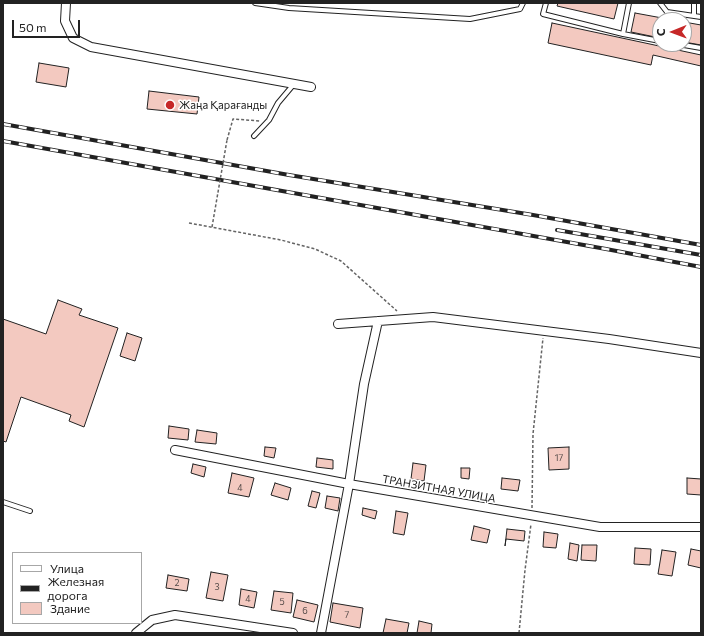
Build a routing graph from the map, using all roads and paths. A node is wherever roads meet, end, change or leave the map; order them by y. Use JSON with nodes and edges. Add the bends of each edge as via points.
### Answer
{"nodes":[{"id":1,"x":66,"y":3,"type":"edge"},
{"id":2,"x":255,"y":3,"type":"edge"},
{"id":3,"x":523,"y":3,"type":"edge"},
{"id":4,"x":546,"y":3,"type":"edge"},
{"id":5,"x":628,"y":3,"type":"edge"},
{"id":6,"x":660,"y":3,"type":"edge"},
{"id":7,"x":694,"y":3,"type":"edge"},
{"id":8,"x":277,"y":5,"type":"edge"},
{"id":9,"x":694,"y":16,"type":"junction"},
{"id":10,"x":701,"y":17,"type":"edge"},
{"id":11,"x":624,"y":34,"type":"junction"},
{"id":12,"x":652,"y":39,"type":"edge"},
{"id":13,"x":294,"y":84,"type":"junction"},
{"id":14,"x":311,"y":87,"type":"dead end"},
{"id":15,"x":269,"y":120,"type":"junction"},
{"id":16,"x":254,"y":136,"type":"dead end"},
{"id":17,"x":189,"y":223,"type":"dead end"},
{"id":18,"x":212,"y":227,"type":"junction"},
{"id":19,"x":405,"y":319,"type":"junction"},
{"id":20,"x":378,"y":321,"type":"junction"},
{"id":21,"x":338,"y":324,"type":"dead end"},
{"id":22,"x":543,"y":331,"type":"junction"},
{"id":23,"x":701,"y":354,"type":"edge"},
{"id":24,"x":175,"y":450,"type":"dead end"},
{"id":25,"x":349,"y":484,"type":"junction"},
{"id":26,"x":3,"y":502,"type":"edge"},
{"id":27,"x":30,"y":511,"type":"dead end"},
{"id":28,"x":532,"y":516,"type":"junction"},
{"id":29,"x":701,"y":527,"type":"edge"},
{"id":30,"x":136,"y":633,"type":"edge"},
{"id":31,"x":293,"y":633,"type":"edge"},
{"id":32,"x":321,"y":633,"type":"edge"},
{"id":33,"x":519,"y":633,"type":"edge"}],
"edges":[{"from":1,"to":13,"type":"street","via":[[65,21],[74,38],[91,47]]},
{"from":2,"to":8,"type":"lane"},
{"from":3,"to":8,"type":"lane","via":[[520,9],[470,19],[289,8]]},
{"from":4,"to":11,"type":"lane","via":[[543,14]]},
{"from":5,"to":11,"type":"lane"},
{"from":6,"to":9,"type":"lane","via":[[667,12]]},
{"from":7,"to":9,"type":"lane"},
{"from":9,"to":10,"type":"lane"},
{"from":11,"to":12,"type":"lane"},
{"from":13,"to":14,"type":"street"},
{"from":13,"to":15,"type":"lane","via":[[278,103]]},
{"from":15,"to":16,"type":"lane"},
{"from":15,"to":18,"type":"path","bridge":true,"via":[[233,119]]},
{"from":17,"to":18,"type":"path"},
{"from":18,"to":19,"type":"path","via":[[281,240],[315,249],[341,261]]},
{"from":19,"to":20,"type":"street"},
{"from":19,"to":22,"type":"street","via":[[432,317]]},
{"from":20,"to":21,"type":"street"},
{"from":20,"to":25,"type":"street","via":[[364,384]]},
{"from":22,"to":23,"type":"street"},
{"from":22,"to":28,"type":"path","via":[[533,434]]},
{"from":24,"to":25,"type":"street","name":"ТРАНЗИТНАЯ УЛИЦА"},
{"from":25,"to":28,"type":"street","name":"ТРАНЗИТНАЯ УЛИЦА"},
{"from":25,"to":32,"type":"street"},
{"from":26,"to":27,"type":"lane"},
{"from":28,"to":29,"type":"street","name":"ТРАНЗИТНАЯ УЛИЦА","via":[[600,527]]},
{"from":28,"to":33,"type":"path"},
{"from":30,"to":31,"type":"street","via":[[152,620],[175,615]]}]}
